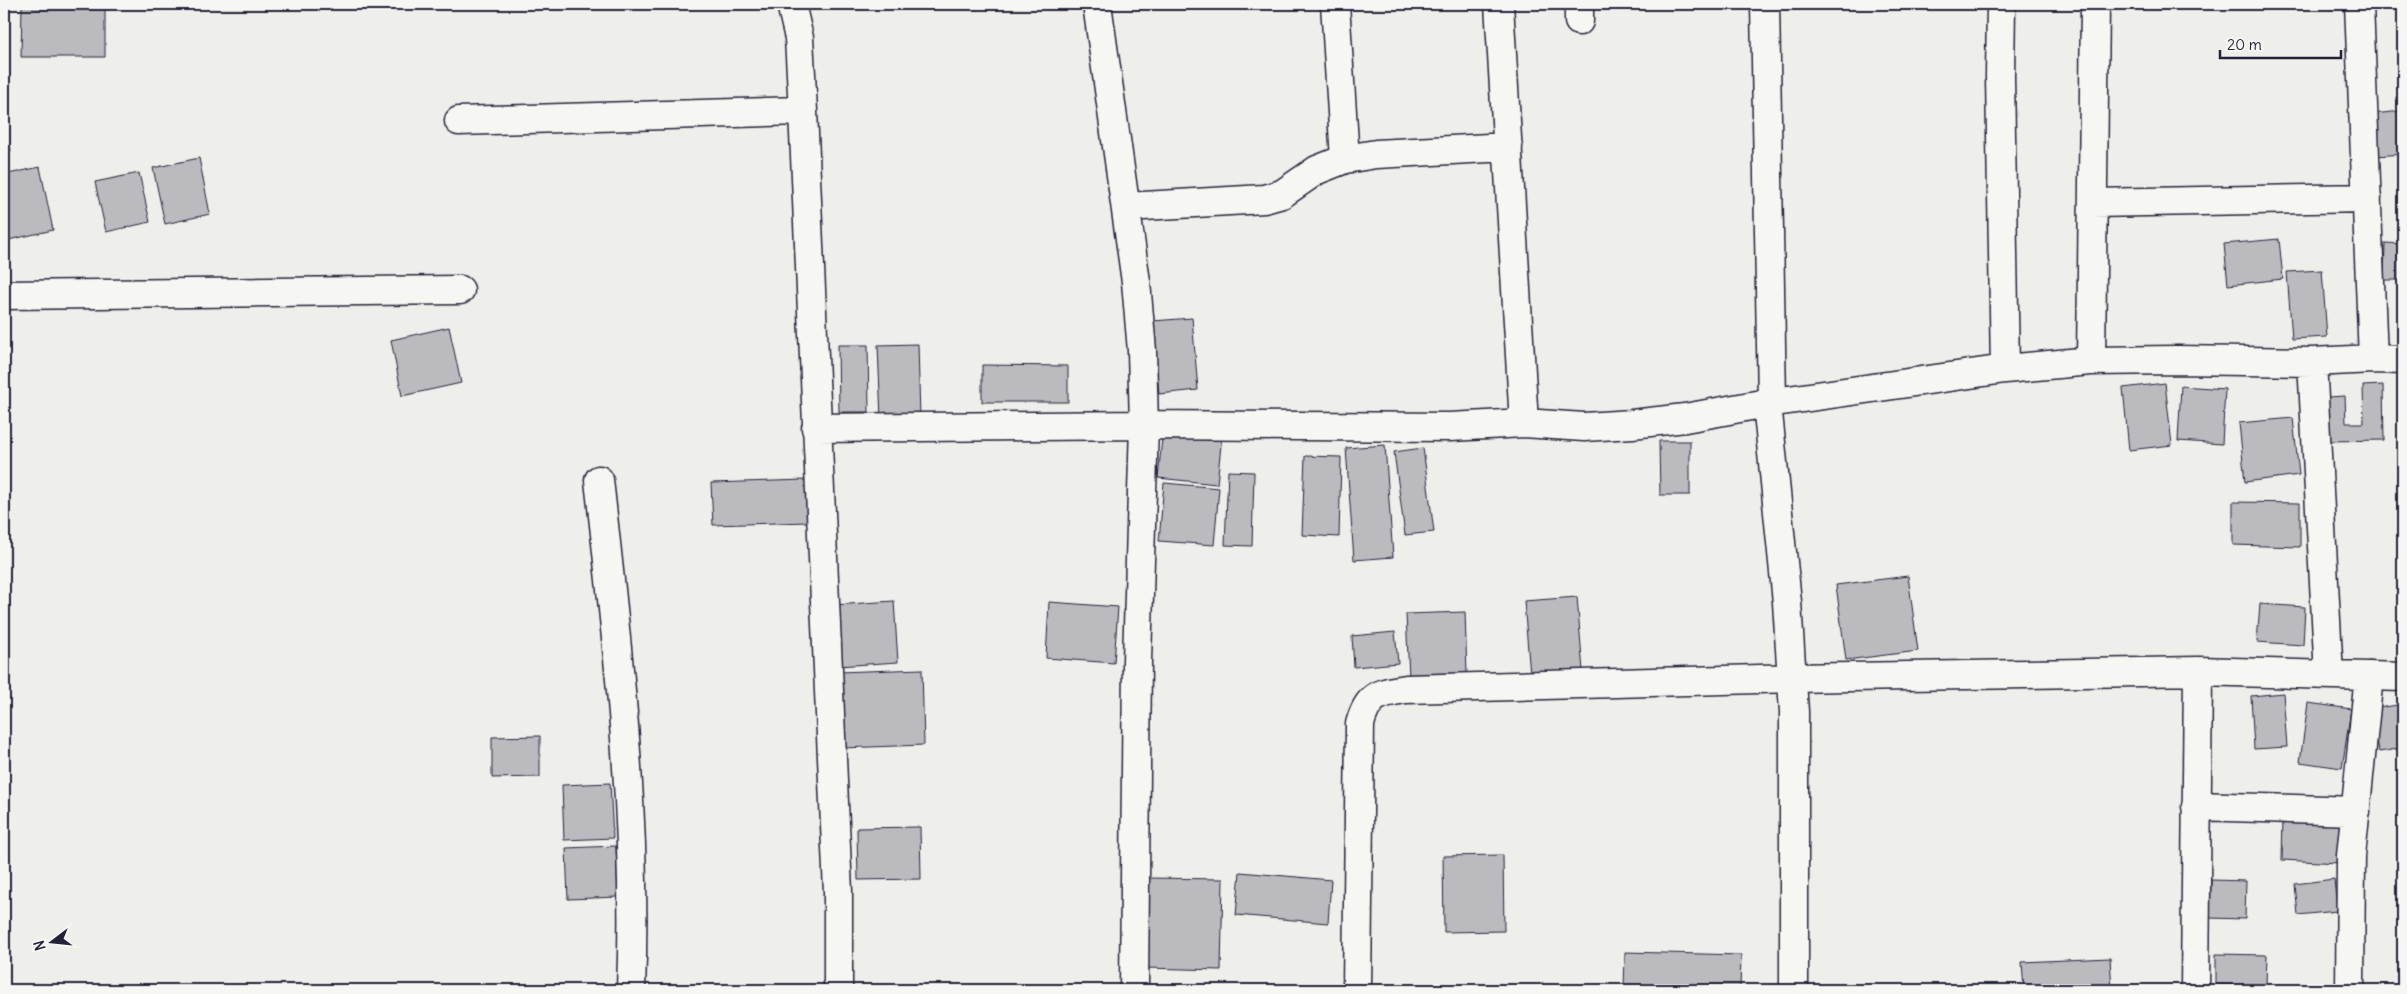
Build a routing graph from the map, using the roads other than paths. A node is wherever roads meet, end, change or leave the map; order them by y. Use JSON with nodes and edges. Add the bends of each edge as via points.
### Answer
{"nodes":[{"id":1,"x":791,"y":4,"type":"edge"},
{"id":2,"x":1097,"y":4,"type":"edge"},
{"id":3,"x":1335,"y":4,"type":"edge"},
{"id":4,"x":1499,"y":4,"type":"edge"},
{"id":5,"x":1765,"y":4,"type":"edge"},
{"id":6,"x":2001,"y":4,"type":"edge"},
{"id":7,"x":2096,"y":4,"type":"edge"},
{"id":8,"x":2358,"y":4,"type":"edge"},
{"id":9,"x":803,"y":111,"type":"junction"},
{"id":10,"x":458,"y":121,"type":"dead end"},
{"id":11,"x":1508,"y":147,"type":"junction"},
{"id":12,"x":1345,"y":159,"type":"junction"},
{"id":13,"x":2366,"y":198,"type":"junction"},
{"id":14,"x":2093,"y":203,"type":"junction"},
{"id":15,"x":1126,"y":207,"type":"junction"},
{"id":16,"x":460,"y":290,"type":"dead end"},
{"id":17,"x":4,"y":295,"type":"edge"},
{"id":18,"x":2372,"y":359,"type":"junction"},
{"id":19,"x":2403,"y":360,"type":"edge"},
{"id":20,"x":2091,"y":361,"type":"junction"},
{"id":21,"x":2312,"y":362,"type":"junction"},
{"id":22,"x":2005,"y":369,"type":"junction"},
{"id":23,"x":1770,"y":403,"type":"junction"},
{"id":24,"x":1524,"y":423,"type":"junction"},
{"id":25,"x":1144,"y":425,"type":"junction"},
{"id":26,"x":816,"y":428,"type":"junction"},
{"id":27,"x":599,"y":480,"type":"dead end"},
{"id":28,"x":2198,"y":671,"type":"junction"},
{"id":29,"x":2330,"y":675,"type":"junction"},
{"id":30,"x":2369,"y":676,"type":"junction"},
{"id":31,"x":2403,"y":677,"type":"edge"},
{"id":32,"x":1791,"y":678,"type":"junction"},
{"id":33,"x":2196,"y":806,"type":"junction"},
{"id":34,"x":2356,"y":810,"type":"junction"},
{"id":35,"x":631,"y":990,"type":"edge"},
{"id":36,"x":838,"y":990,"type":"edge"},
{"id":37,"x":1134,"y":990,"type":"edge"},
{"id":38,"x":1356,"y":990,"type":"edge"},
{"id":39,"x":1794,"y":990,"type":"edge"},
{"id":40,"x":2195,"y":990,"type":"edge"},
{"id":41,"x":2350,"y":990,"type":"edge"}],
"edges":[{"from":1,"to":9,"type":"street","via":[[799,38]]},
{"from":2,"to":15,"type":"street"},
{"from":3,"to":12,"type":"street"},
{"from":4,"to":11,"type":"street"},
{"from":5,"to":23,"type":"street"},
{"from":6,"to":22,"type":"street"},
{"from":7,"to":14,"type":"street"},
{"from":8,"to":13,"type":"street"},
{"from":9,"to":10,"type":"street"},
{"from":9,"to":26,"type":"street"},
{"from":11,"to":12,"type":"street","via":[[1376,154]]},
{"from":11,"to":24,"type":"street"},
{"from":12,"to":15,"type":"street","via":[[1317,170],[1282,194],[1264,200]]},
{"from":13,"to":14,"type":"street"},
{"from":13,"to":18,"type":"street"},
{"from":14,"to":20,"type":"street"},
{"from":15,"to":25,"type":"street","via":[[1142,351]]},
{"from":16,"to":17,"type":"street"},
{"from":18,"to":19,"type":"street"},
{"from":18,"to":21,"type":"street"},
{"from":20,"to":21,"type":"street"},
{"from":20,"to":22,"type":"street"},
{"from":21,"to":29,"type":"street"},
{"from":22,"to":23,"type":"street"},
{"from":23,"to":24,"type":"street","via":[[1632,424],[1584,427]]},
{"from":23,"to":32,"type":"street"},
{"from":24,"to":25,"type":"street","via":[[1450,427]]},
{"from":25,"to":26,"type":"street"},
{"from":25,"to":37,"type":"street","via":[[1137,661]]},
{"from":26,"to":36,"type":"street","via":[[838,892]]},
{"from":27,"to":35,"type":"street","via":[[622,705],[633,948]]},
{"from":28,"to":29,"type":"street"},
{"from":28,"to":32,"type":"street"},
{"from":28,"to":33,"type":"street"},
{"from":29,"to":30,"type":"street"},
{"from":30,"to":31,"type":"street"},
{"from":30,"to":34,"type":"street"},
{"from":32,"to":38,"type":"street","via":[[1406,689],[1379,693],[1364,708],[1360,724]]},
{"from":32,"to":39,"type":"street","via":[[1795,801]]},
{"from":33,"to":34,"type":"street"},
{"from":33,"to":40,"type":"street"},
{"from":34,"to":41,"type":"street"}]}
